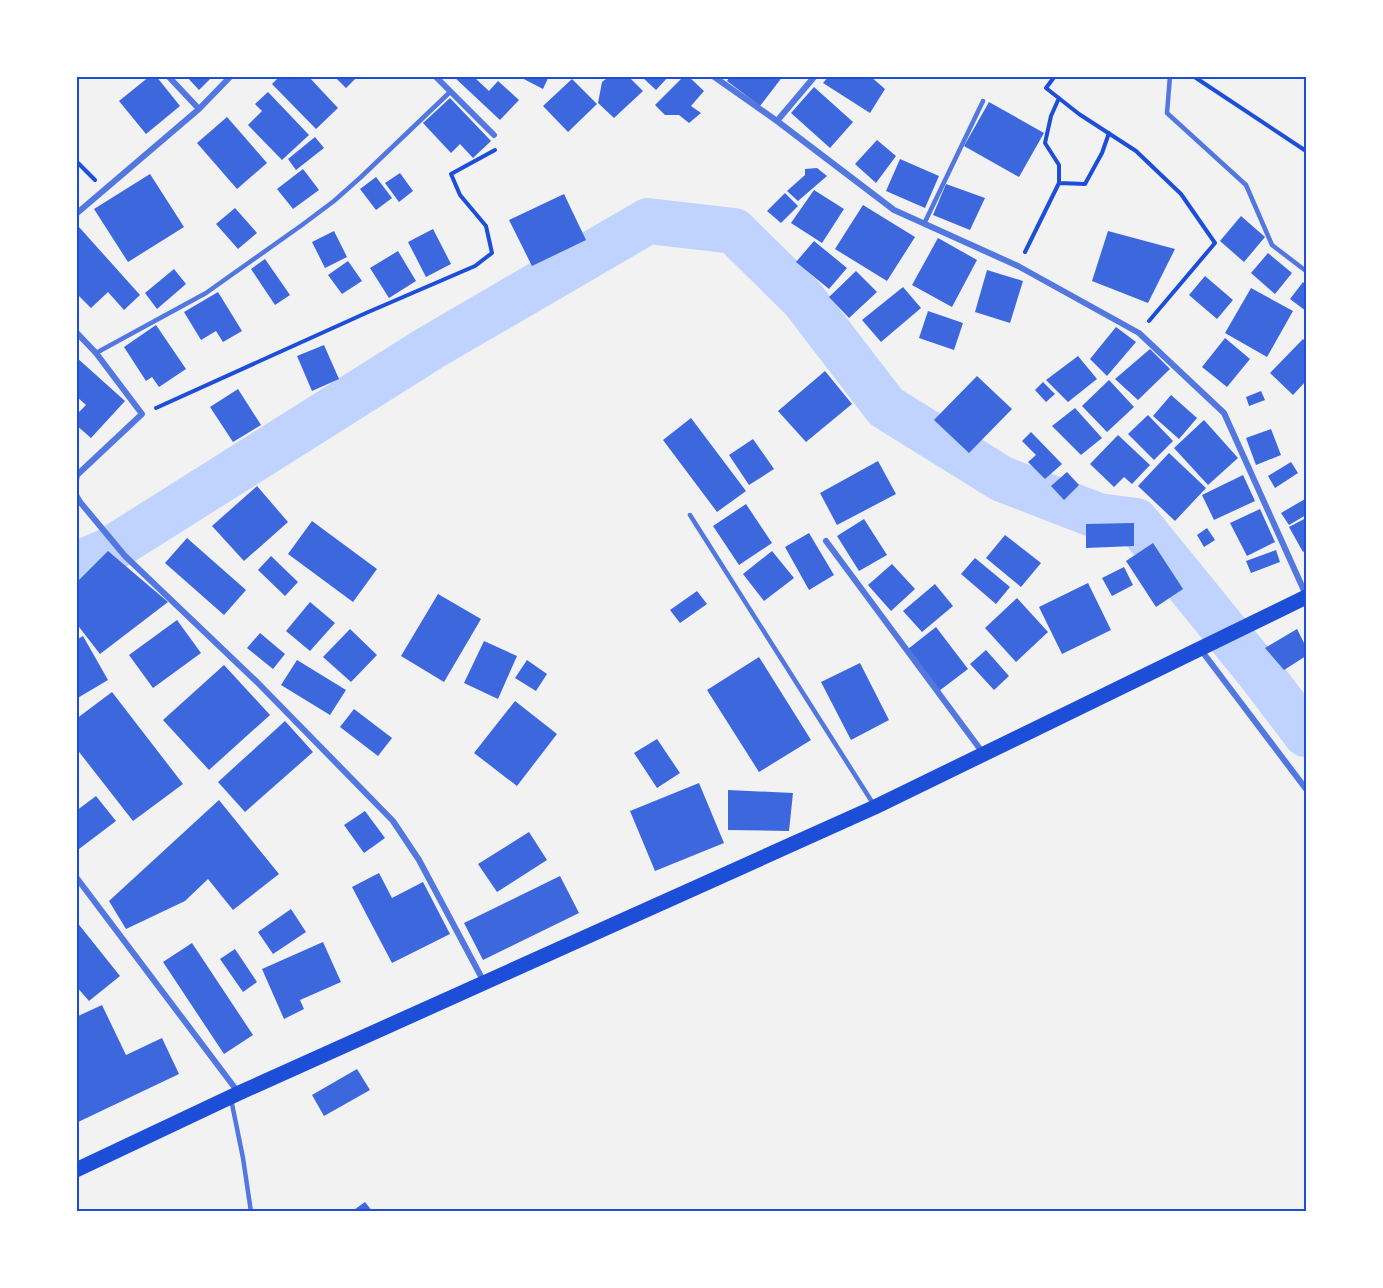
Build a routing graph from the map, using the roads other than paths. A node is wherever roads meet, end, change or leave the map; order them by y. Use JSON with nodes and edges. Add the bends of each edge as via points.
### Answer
{"nodes":[{"id":1,"x":168,"y":76,"type":"edge"},
{"id":2,"x":231,"y":76,"type":"edge"},
{"id":3,"x":435,"y":76,"type":"edge"},
{"id":4,"x":713,"y":76,"type":"edge"},
{"id":5,"x":815,"y":76,"type":"edge"},
{"id":6,"x":1170,"y":76,"type":"edge"},
{"id":7,"x":450,"y":92,"type":"junction"},
{"id":8,"x":984,"y":101,"type":"dead end"},
{"id":9,"x":199,"y":109,"type":"junction"},
{"id":10,"x":777,"y":121,"type":"junction"},
{"id":11,"x":494,"y":135,"type":"road end"},
{"id":12,"x":76,"y":214,"type":"edge"},
{"id":13,"x":924,"y":224,"type":"junction"},
{"id":14,"x":1306,"y":271,"type":"edge"},
{"id":15,"x":76,"y":332,"type":"edge"},
{"id":16,"x":96,"y":353,"type":"junction"},
{"id":17,"x":76,"y":480,"type":"edge"},
{"id":18,"x":76,"y":495,"type":"edge"},
{"id":19,"x":690,"y":515,"type":"dead end"},
{"id":20,"x":826,"y":541,"type":"dead end"},
{"id":21,"x":1306,"y":596,"type":"edge"},
{"id":22,"x":1201,"y":649,"type":"junction"},
{"id":23,"x":984,"y":753,"type":"junction"},
{"id":24,"x":1306,"y":789,"type":"edge"},
{"id":25,"x":875,"y":807,"type":"junction"},
{"id":26,"x":76,"y":877,"type":"edge"},
{"id":27,"x":484,"y":983,"type":"junction"},
{"id":28,"x":235,"y":1095,"type":"junction"},
{"id":29,"x":76,"y":1170,"type":"edge"},
{"id":30,"x":251,"y":1212,"type":"edge"}],
"edges":[{"from":1,"to":9,"type":"street"},
{"from":2,"to":9,"type":"street"},
{"from":3,"to":7,"type":"street"},
{"from":4,"to":10,"type":"street"},
{"from":5,"to":10,"type":"street"},
{"from":6,"to":14,"type":"lane","via":[[1167,113],[1246,185],[1272,245]]},
{"from":7,"to":11,"type":"street"},
{"from":7,"to":16,"type":"lane","via":[[361,177],[302,225],[206,293]]},
{"from":8,"to":13,"type":"lane"},
{"from":9,"to":12,"type":"street"},
{"from":10,"to":13,"type":"street","via":[[894,210]]},
{"from":13,"to":21,"type":"street","via":[[1018,266],[1139,333],[1224,413]]},
{"from":15,"to":16,"type":"street"},
{"from":16,"to":17,"type":"street","via":[[142,414]]},
{"from":18,"to":27,"type":"street","via":[[125,556],[393,820],[419,860]]},
{"from":19,"to":25,"type":"lane"},
{"from":20,"to":23,"type":"street"},
{"from":21,"to":22,"type":"main road"},
{"from":22,"to":23,"type":"main road"},
{"from":22,"to":24,"type":"street"},
{"from":23,"to":25,"type":"main road"},
{"from":25,"to":27,"type":"main road"},
{"from":26,"to":28,"type":"street"},
{"from":27,"to":28,"type":"main road"},
{"from":28,"to":29,"type":"main road"},
{"from":28,"to":30,"type":"lane"}]}
